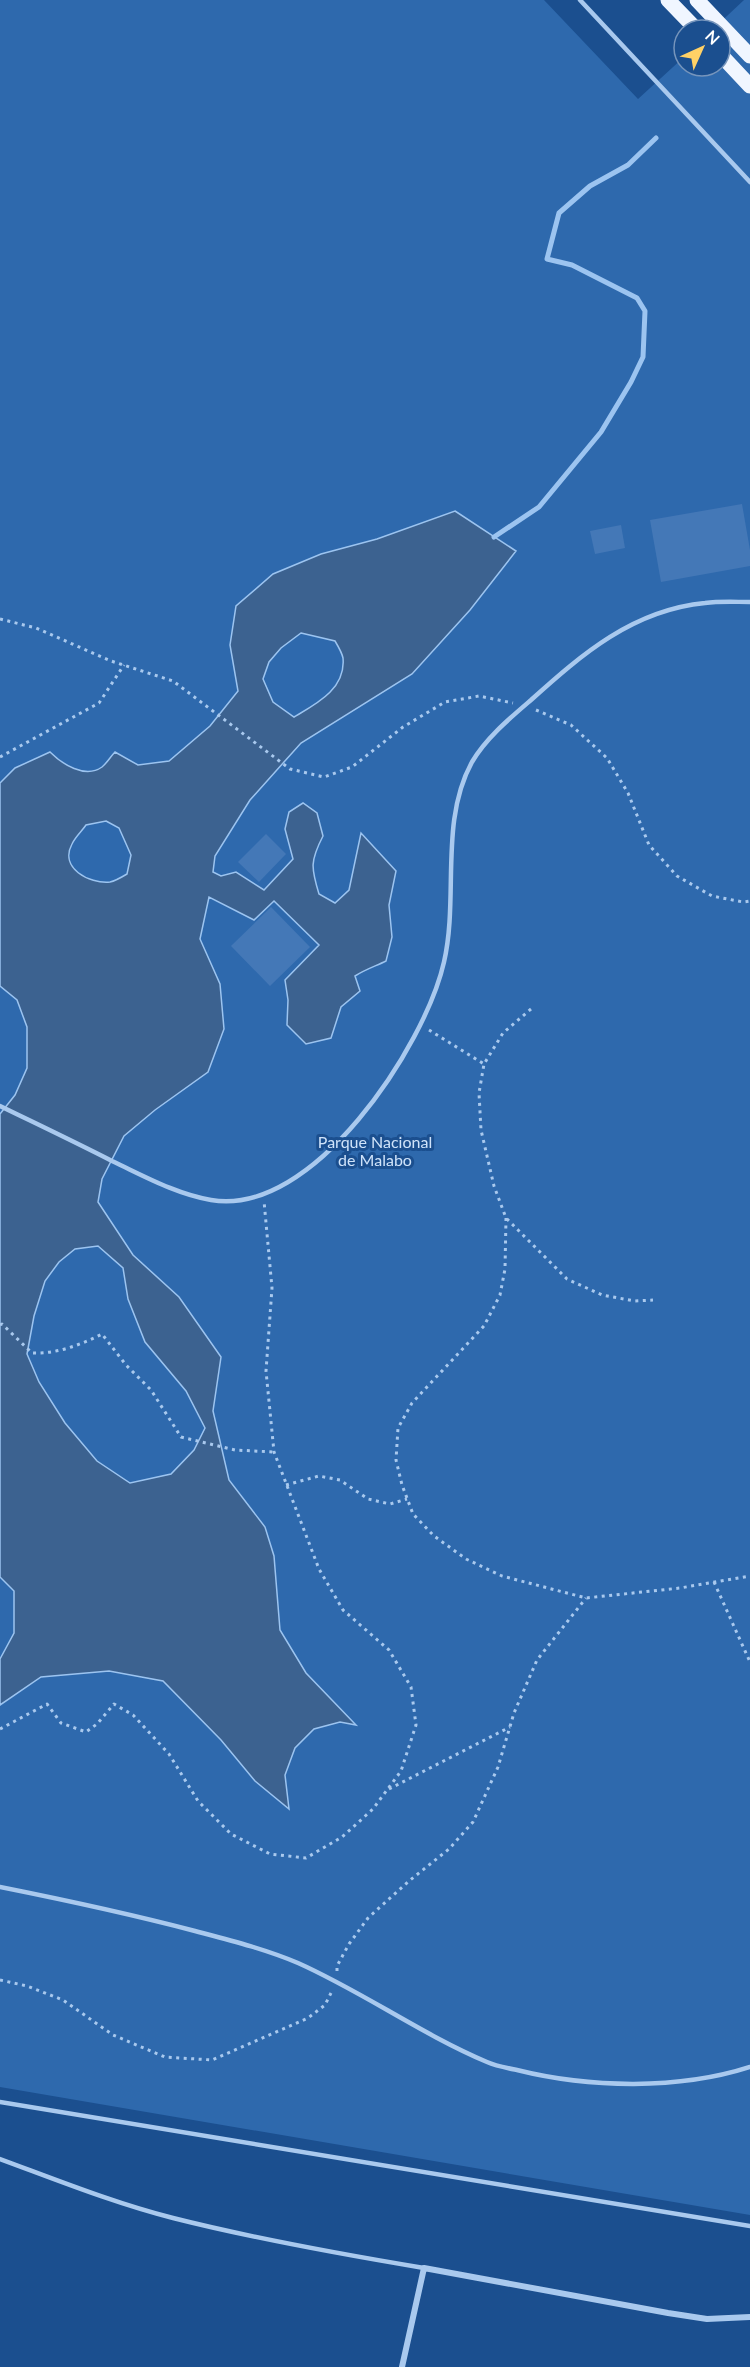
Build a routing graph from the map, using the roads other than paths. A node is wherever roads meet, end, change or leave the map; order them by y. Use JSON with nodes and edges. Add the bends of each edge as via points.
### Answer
{"nodes":[{"id":1,"x":580,"y":0,"type":"edge"},
{"id":2,"x":668,"y":0,"type":"edge"},
{"id":3,"x":698,"y":0,"type":"edge"},
{"id":4,"x":685,"y":18,"type":"edge"},
{"id":5,"x":750,"y":56,"type":"edge"},
{"id":6,"x":732,"y":67,"type":"edge"},
{"id":7,"x":750,"y":86,"type":"edge"},
{"id":8,"x":750,"y":182,"type":"edge"},
{"id":9,"x":750,"y":602,"type":"edge"},
{"id":10,"x":0,"y":1106,"type":"edge"},
{"id":11,"x":0,"y":1887,"type":"edge"},
{"id":12,"x":750,"y":2067,"type":"edge"},
{"id":13,"x":0,"y":2102,"type":"edge"},
{"id":14,"x":0,"y":2159,"type":"edge"},
{"id":15,"x":750,"y":2226,"type":"edge"},
{"id":16,"x":424,"y":2268,"type":"junction"},
{"id":17,"x":750,"y":2317,"type":"edge"},
{"id":18,"x":402,"y":2367,"type":"edge"}],
"edges":[{"from":1,"to":8,"type":"lane"},
{"from":2,"to":4,"type":"main road"},
{"from":3,"to":5,"type":"main road"},
{"from":6,"to":7,"type":"main road"},
{"from":9,"to":10,"type":"lane","via":[[705,603],[665,610],[634,622],[589,651],[485,744],[472,762],[454,822],[450,930],[434,996],[385,1085],[327,1152],[299,1176],[272,1192],[242,1200],[214,1201],[179,1192]]},
{"from":11,"to":12,"type":"lane","via":[[236,1941],[297,1963],[489,2063],[551,2079],[612,2084],[656,2082],[697,2079]]},
{"from":13,"to":15,"type":"lane"},
{"from":14,"to":16,"type":"lane","via":[[171,2217],[285,2245]]},
{"from":16,"to":17,"type":"street","via":[[707,2319]]},
{"from":16,"to":18,"type":"street"}]}
